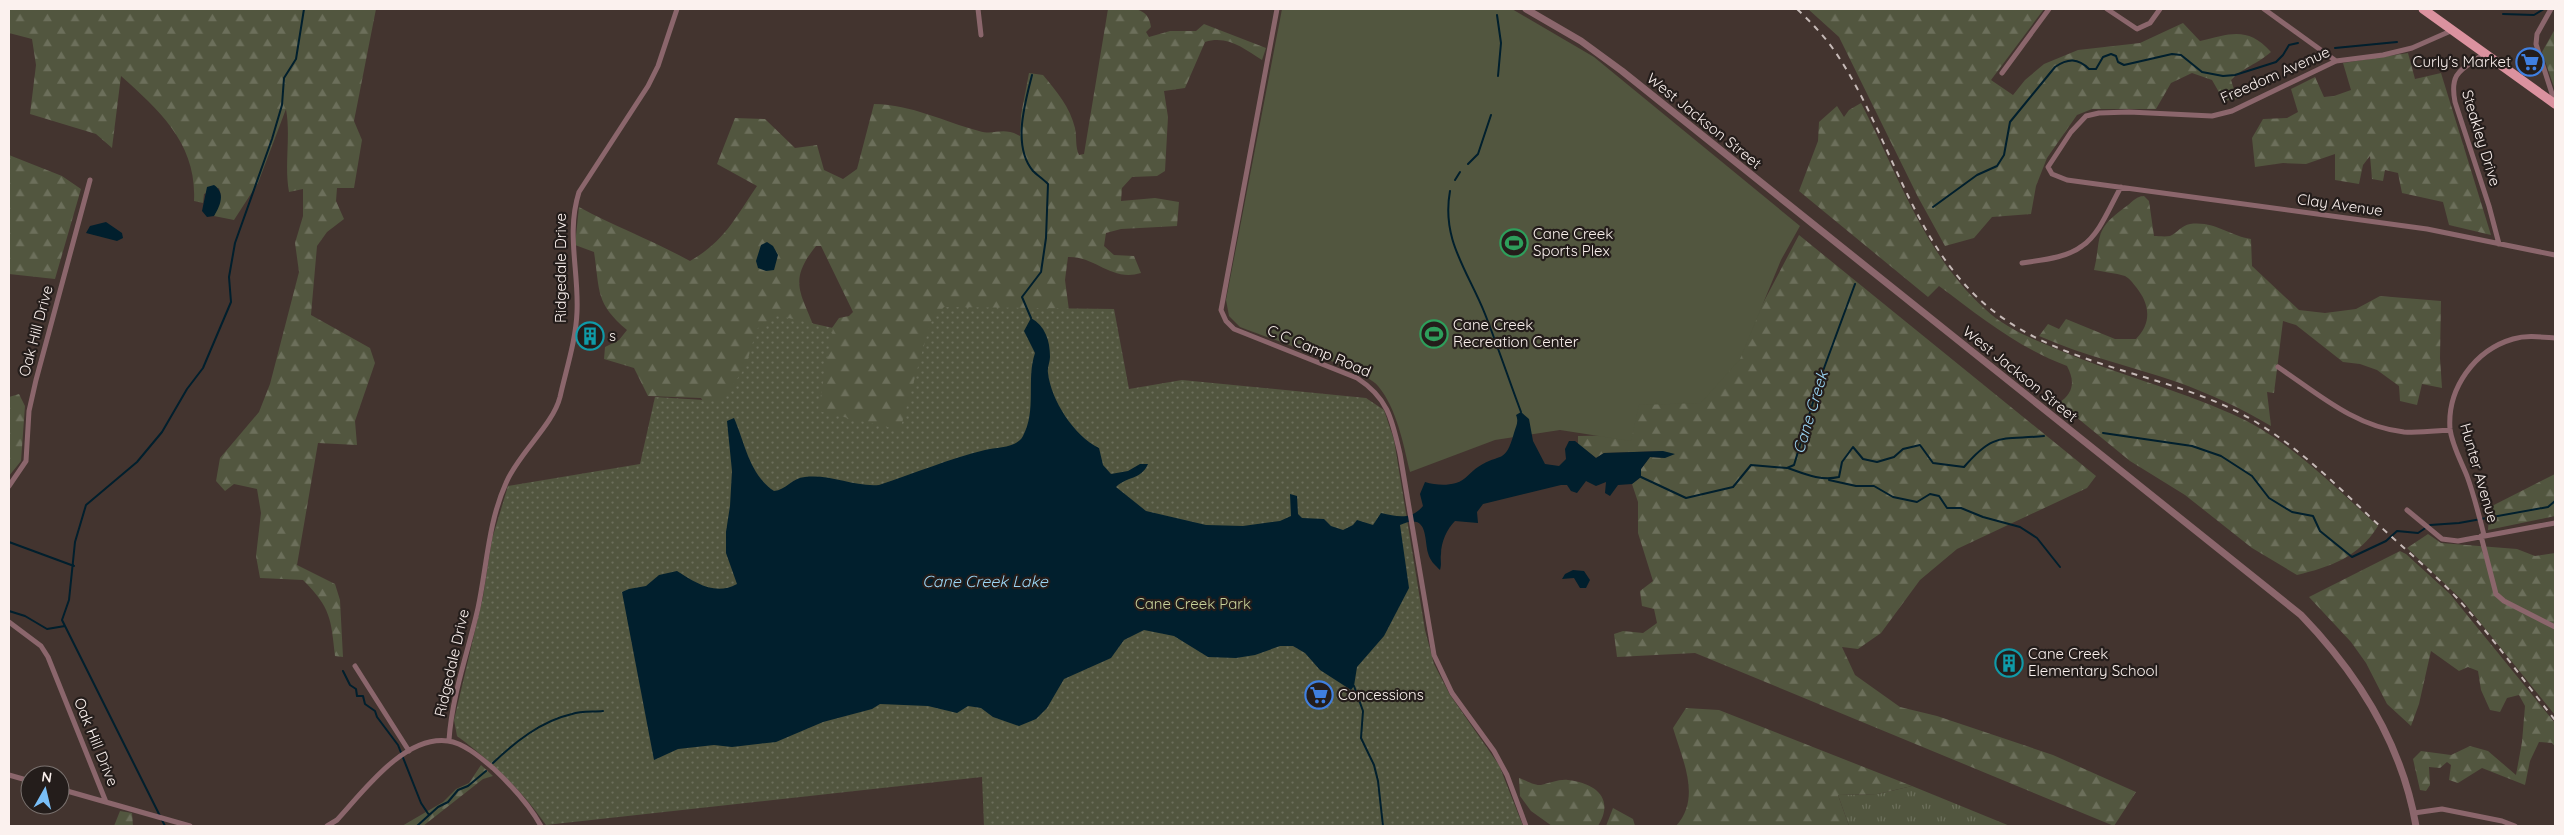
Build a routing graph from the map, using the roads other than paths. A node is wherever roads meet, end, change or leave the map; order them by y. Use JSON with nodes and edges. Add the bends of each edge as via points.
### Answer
{"nodes":[{"id":1,"x":677,"y":9,"type":"edge"},
{"id":2,"x":978,"y":9,"type":"edge"},
{"id":3,"x":1277,"y":9,"type":"edge"},
{"id":4,"x":1526,"y":9,"type":"edge"},
{"id":5,"x":2049,"y":9,"type":"edge"},
{"id":6,"x":2107,"y":9,"type":"edge"},
{"id":7,"x":2160,"y":9,"type":"edge"},
{"id":8,"x":2264,"y":9,"type":"edge"},
{"id":9,"x":2423,"y":9,"type":"edge"},
{"id":10,"x":2551,"y":9,"type":"edge"},
{"id":11,"x":2453,"y":30,"type":"junction"},
{"id":12,"x":981,"y":35,"type":"dead end"},
{"id":13,"x":2485,"y":53,"type":"junction"},
{"id":14,"x":2336,"y":60,"type":"junction"},
{"id":15,"x":2002,"y":73,"type":"dead end"},
{"id":16,"x":2555,"y":104,"type":"edge"},
{"id":17,"x":2052,"y":174,"type":"joint"},
{"id":18,"x":90,"y":180,"type":"dead end"},
{"id":19,"x":2121,"y":187,"type":"junction"},
{"id":20,"x":2499,"y":244,"type":"junction"},
{"id":21,"x":2555,"y":255,"type":"edge"},
{"id":22,"x":2022,"y":264,"type":"dead end"},
{"id":23,"x":2555,"y":338,"type":"edge"},
{"id":24,"x":2278,"y":367,"type":"dead end"},
{"id":25,"x":2450,"y":430,"type":"junction"},
{"id":26,"x":9,"y":486,"type":"edge"},
{"id":27,"x":2407,"y":510,"type":"dead end"},
{"id":28,"x":2555,"y":523,"type":"edge"},
{"id":29,"x":2482,"y":535,"type":"junction"},
{"id":30,"x":9,"y":622,"type":"edge"},
{"id":31,"x":2555,"y":627,"type":"edge"},
{"id":32,"x":355,"y":666,"type":"dead end"},
{"id":33,"x":449,"y":740,"type":"junction"},
{"id":34,"x":409,"y":750,"type":"junction"},
{"id":35,"x":70,"y":792,"type":"edge"},
{"id":36,"x":106,"y":802,"type":"junction"},
{"id":37,"x":2414,"y":813,"type":"junction"},
{"id":38,"x":190,"y":826,"type":"edge"},
{"id":39,"x":328,"y":826,"type":"edge"},
{"id":40,"x":541,"y":826,"type":"edge"},
{"id":41,"x":1526,"y":826,"type":"edge"},
{"id":42,"x":2416,"y":826,"type":"edge"},
{"id":43,"x":2515,"y":826,"type":"edge"}],
"edges":[{"from":1,"to":33,"type":"street","name":"Ridgedale Drive","via":[[652,79],[579,192],[572,232],[577,313],[559,401],[510,472],[500,495],[478,608],[451,718]]},
{"from":2,"to":12,"type":"street"},
{"from":3,"to":41,"type":"street","name":"C C Camp Road","via":[[1221,310],[1234,329],[1357,378],[1374,389],[1383,401],[1395,431],[1434,655],[1452,693],[1494,751],[1507,775]]},
{"from":4,"to":37,"type":"street","name":"West Jackson Street","via":[[1564,30],[1622,71],[2301,615],[2328,643],[2381,720],[2399,763]]},
{"from":5,"to":15,"type":"street"},
{"from":6,"to":7,"type":"street","via":[[2137,28],[2150,24]]},
{"from":8,"to":14,"type":"street"},
{"from":9,"to":11,"type":"main road"},
{"from":10,"to":16,"type":"street","via":[[2537,34],[2536,44]]},
{"from":11,"to":13,"type":"main road"},
{"from":11,"to":14,"type":"street","name":"Freedom Avenue","via":[[2412,48],[2384,55]]},
{"from":13,"to":16,"type":"main road"},
{"from":13,"to":20,"type":"street","name":"Steakley Drive","via":[[2458,73],[2452,85]]},
{"from":14,"to":17,"type":"street","name":"Freedom Avenue","via":[[2232,111],[2212,116],[2129,112],[2086,116],[2048,167]]},
{"from":17,"to":19,"type":"street","name":"Clay Avenue","via":[[2067,180]]},
{"from":18,"to":26,"type":"street","name":"Oak Hill Drive","via":[[36,380],[29,411],[26,461]]},
{"from":19,"to":20,"type":"street","name":"Clay Avenue","via":[[2427,229]]},
{"from":19,"to":22,"type":"street","via":[[2092,238],[2081,247]]},
{"from":20,"to":21,"type":"street","name":"Clay Avenue"},
{"from":23,"to":25,"type":"street","name":"Hunter Avenue","via":[[2533,336],[2514,339],[2495,346],[2478,358],[2458,386]]},
{"from":24,"to":25,"type":"street","via":[[2348,415],[2366,423],[2403,432]]},
{"from":25,"to":29,"type":"street","name":"Hunter Avenue","via":[[2476,504]]},
{"from":27,"to":29,"type":"street","via":[[2442,539],[2458,541]]},
{"from":28,"to":29,"type":"street"},
{"from":29,"to":31,"type":"street","name":"Hunter Avenue","via":[[2496,594]]},
{"from":30,"to":36,"type":"street","name":"Oak Hill Drive","via":[[41,646],[48,658]]},
{"from":32,"to":34,"type":"street"},
{"from":33,"to":34,"type":"street"},
{"from":33,"to":40,"type":"street","via":[[466,748],[498,773],[533,811]]},
{"from":34,"to":39,"type":"street","via":[[389,765]]},
{"from":35,"to":36,"type":"street"},
{"from":36,"to":38,"type":"street"},
{"from":37,"to":42,"type":"street","name":"West Jackson Street"},
{"from":37,"to":43,"type":"street","via":[[2442,809]]}]}
